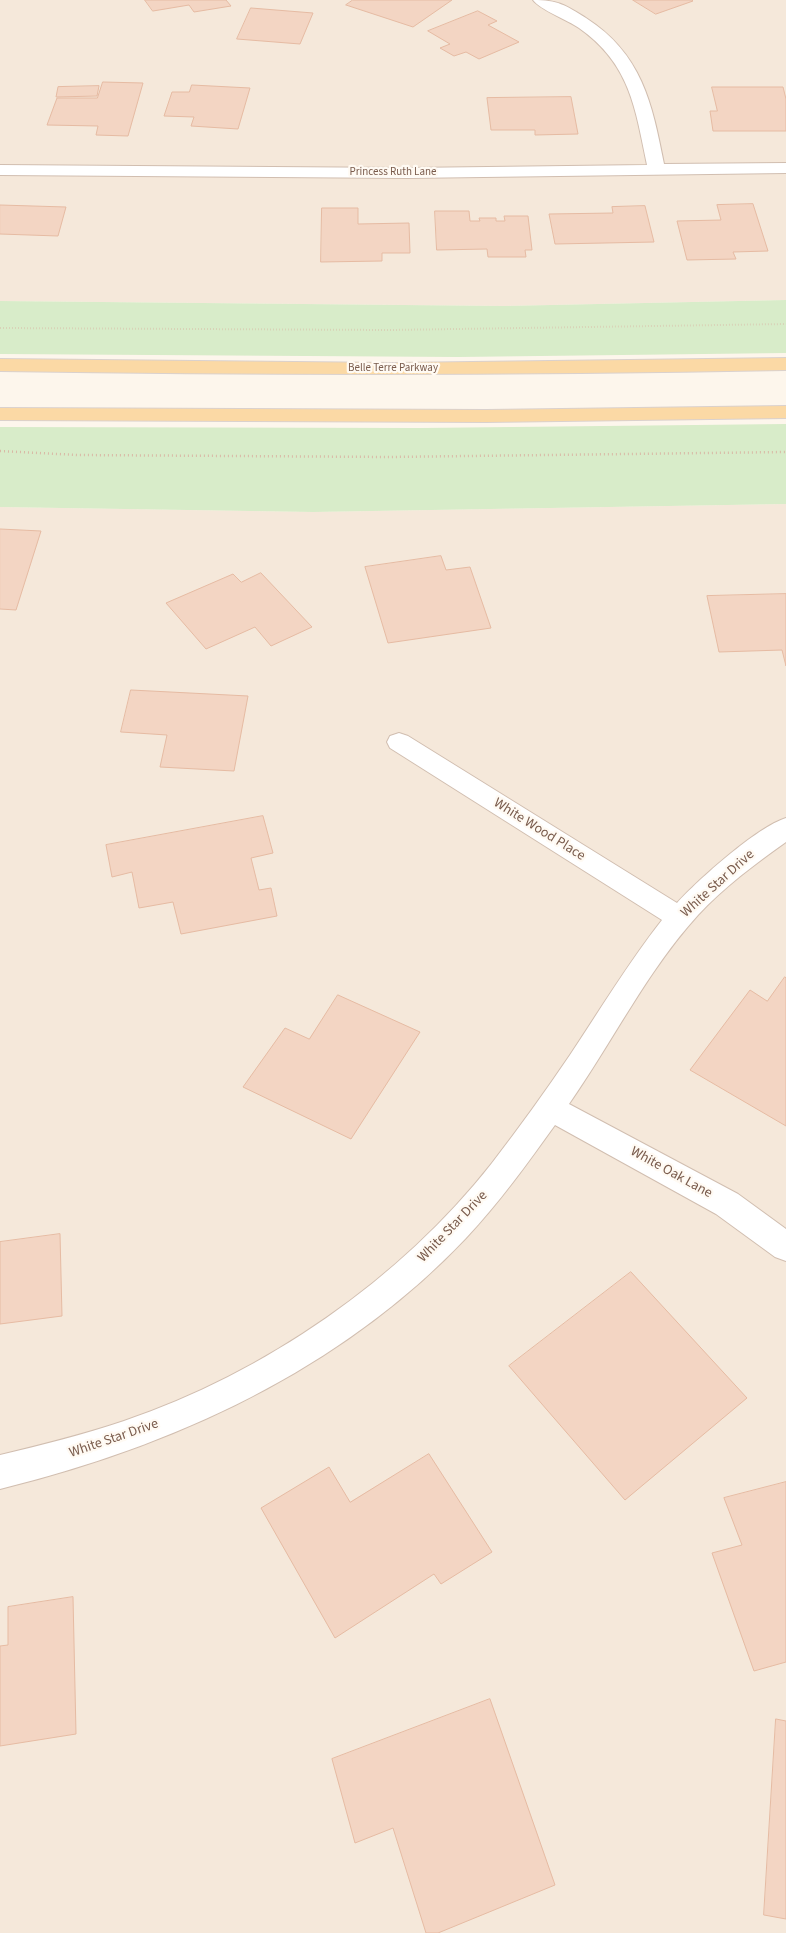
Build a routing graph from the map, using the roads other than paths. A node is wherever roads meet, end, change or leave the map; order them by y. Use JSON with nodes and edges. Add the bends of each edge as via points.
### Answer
{"nodes":[{"id":1,"x":541,"y":0,"type":"edge"},
{"id":2,"x":786,"y":168,"type":"edge"},
{"id":3,"x":0,"y":170,"type":"edge"},
{"id":4,"x":657,"y":171,"type":"junction"},
{"id":5,"x":786,"y":364,"type":"edge"},
{"id":6,"x":0,"y":365,"type":"edge"},
{"id":7,"x":786,"y":412,"type":"edge"},
{"id":8,"x":0,"y":414,"type":"edge"},
{"id":9,"x":399,"y":742,"type":"dead end"},
{"id":10,"x":786,"y":828,"type":"edge"},
{"id":11,"x":680,"y":918,"type":"junction"},
{"id":12,"x":550,"y":1108,"type":"junction"},
{"id":13,"x":786,"y":1247,"type":"edge"},
{"id":14,"x":0,"y":1472,"type":"edge"}],
"edges":[{"from":1,"to":4,"type":"street","via":[[582,22],[624,61],[637,86]]},
{"from":2,"to":4,"type":"street","name":"Princess Ruth Lane"},
{"from":3,"to":4,"type":"street","name":"Princess Ruth Lane","via":[[260,173]]},
{"from":5,"to":6,"type":"main road","name":"Belle Terre Parkway","via":[[452,369]]},
{"from":7,"to":8,"type":"main road","via":[[477,416]]},
{"from":9,"to":11,"type":"street","name":"White Wood Place"},
{"from":10,"to":11,"type":"street","name":"White Star Drive","via":[[734,867]]},
{"from":11,"to":12,"type":"street","name":"White Star Drive"},
{"from":12,"to":13,"type":"street","name":"White Oak Lane","via":[[712,1196]]},
{"from":12,"to":14,"type":"street","name":"White Star Drive","via":[[485,1195],[454,1229],[392,1286],[350,1319],[245,1386],[165,1422],[82,1452]]}]}
